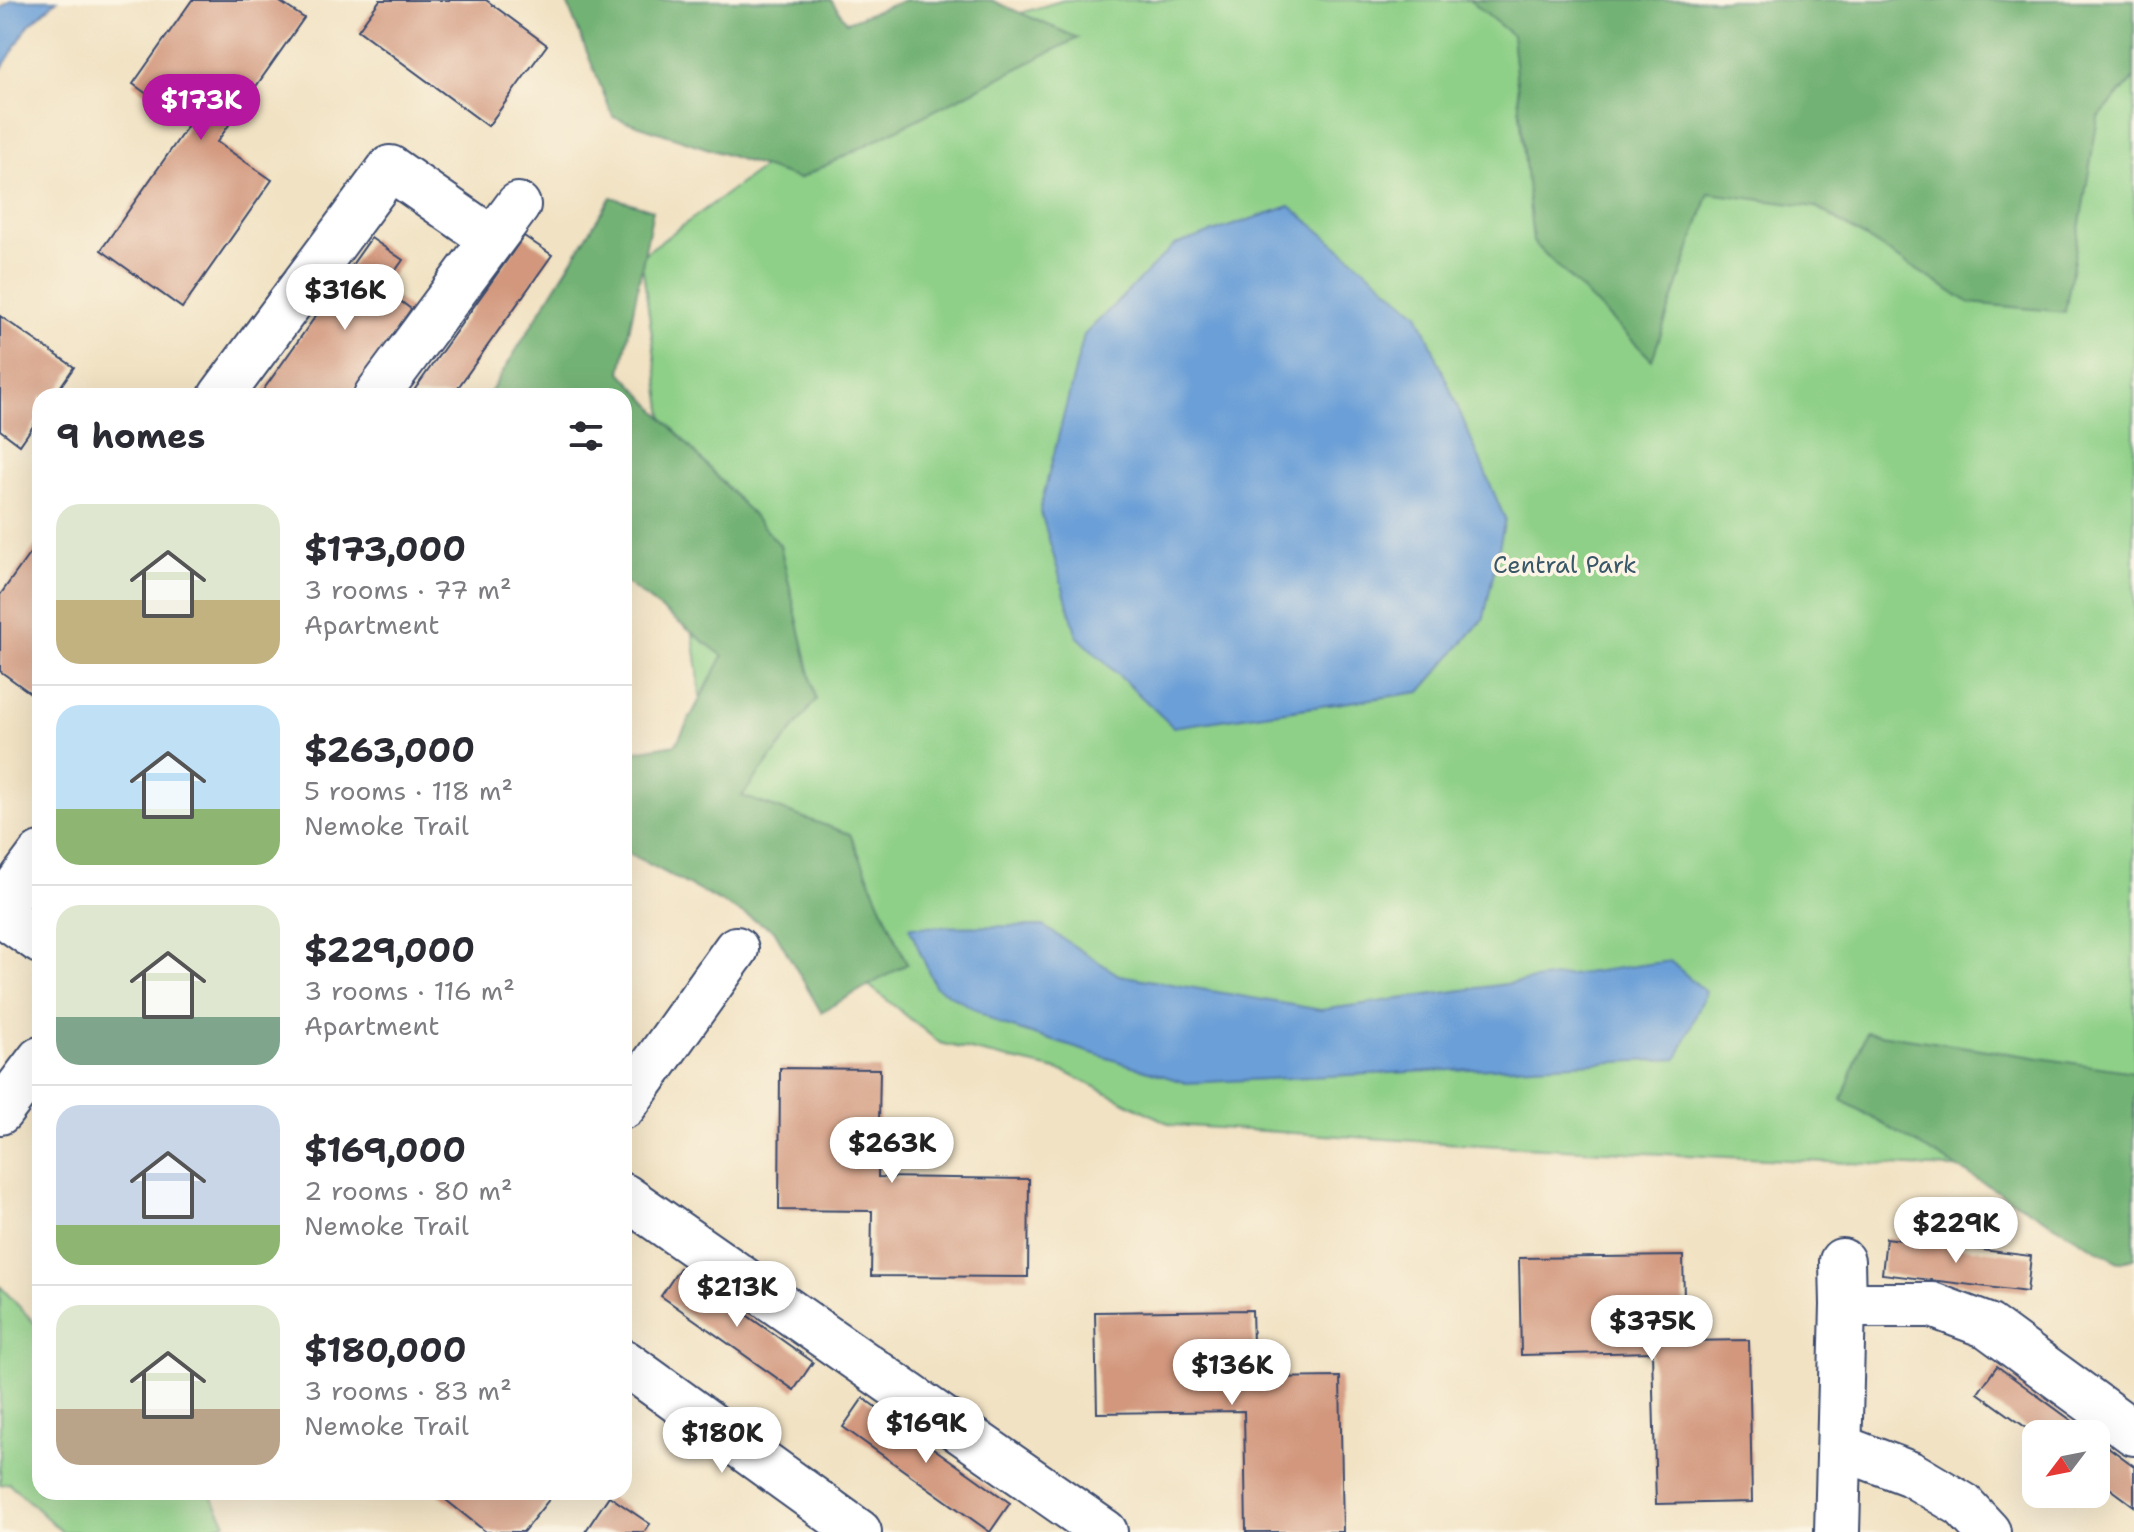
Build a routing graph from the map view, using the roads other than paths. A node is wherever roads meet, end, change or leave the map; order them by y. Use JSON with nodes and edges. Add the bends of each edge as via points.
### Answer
{"nodes":[{"id":1,"x":518,"y":205,"type":"dead end"},
{"id":2,"x":492,"y":239,"type":"junction"},
{"id":3,"x":227,"y":388,"type":"edge"},
{"id":4,"x":382,"y":388,"type":"edge"},
{"id":5,"x":32,"y":866,"type":"edge"},
{"id":6,"x":0,"y":911,"type":"edge"},
{"id":7,"x":32,"y":935,"type":"edge"},
{"id":8,"x":736,"y":949,"type":"dead end"},
{"id":9,"x":32,"y":1070,"type":"edge"},
{"id":10,"x":632,"y":1095,"type":"edge"},
{"id":11,"x":0,"y":1112,"type":"edge"},
{"id":12,"x":632,"y":1202,"type":"edge"},
{"id":13,"x":1842,"y":1261,"type":"dead end"},
{"id":14,"x":1843,"y":1305,"type":"junction"},
{"id":15,"x":632,"y":1368,"type":"edge"},
{"id":16,"x":2134,"y":1433,"type":"edge"},
{"id":17,"x":1840,"y":1447,"type":"junction"},
{"id":18,"x":859,"y":1532,"type":"edge"},
{"id":19,"x":1105,"y":1532,"type":"edge"},
{"id":20,"x":1837,"y":1532,"type":"edge"},
{"id":21,"x":1988,"y":1532,"type":"edge"}],
"edges":[{"from":1,"to":2,"type":"street"},
{"from":2,"to":3,"type":"street","via":[[390,168]]},
{"from":2,"to":4,"type":"street"},
{"from":5,"to":6,"type":"street"},
{"from":6,"to":7,"type":"street"},
{"from":8,"to":10,"type":"street"},
{"from":9,"to":11,"type":"street"},
{"from":12,"to":19,"type":"street"},
{"from":13,"to":14,"type":"street"},
{"from":14,"to":16,"type":"street","via":[[1932,1305],[1988,1326]]},
{"from":14,"to":17,"type":"street"},
{"from":15,"to":18,"type":"street"},
{"from":17,"to":20,"type":"street"},
{"from":17,"to":21,"type":"street","via":[[1911,1474],[1963,1505]]}]}
